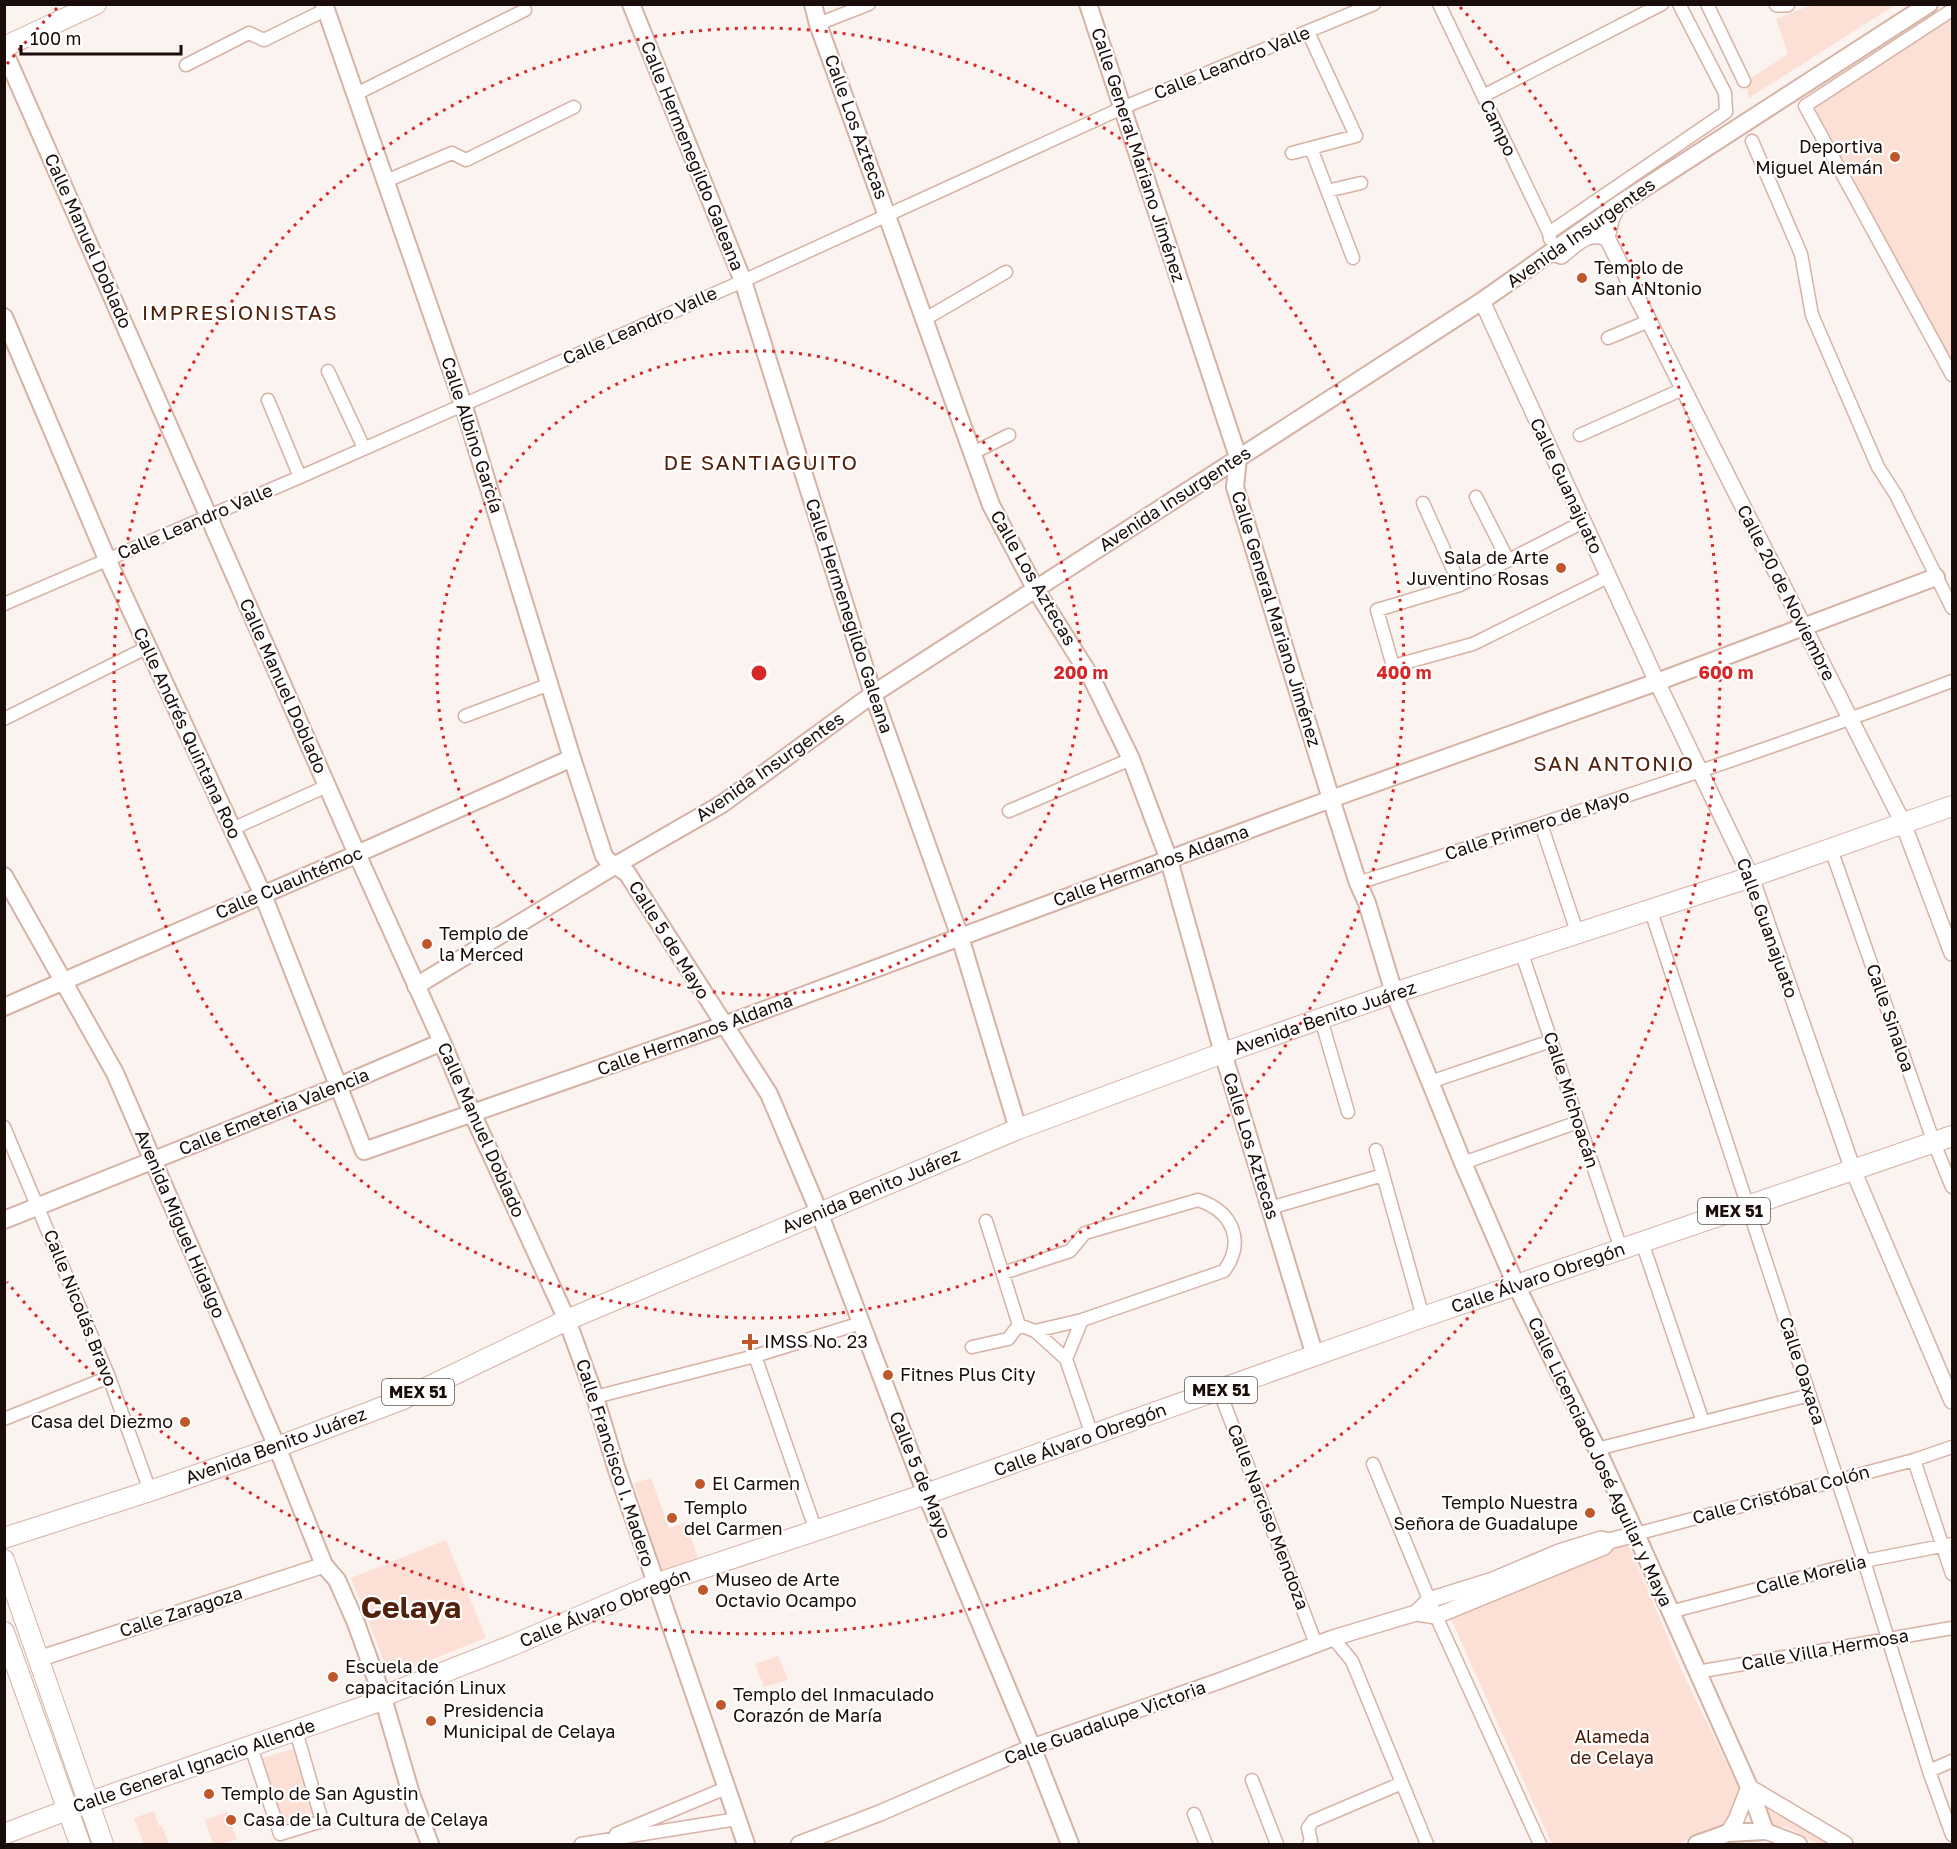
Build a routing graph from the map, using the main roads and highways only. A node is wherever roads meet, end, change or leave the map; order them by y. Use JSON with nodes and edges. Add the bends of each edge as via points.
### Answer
{"nodes":[{"id":1,"x":96,"y":4,"type":"edge"},
{"id":2,"x":631,"y":4,"type":"edge"},
{"id":3,"x":813,"y":4,"type":"edge"},
{"id":4,"x":1088,"y":4,"type":"edge"},
{"id":5,"x":1929,"y":4,"type":"edge"},
{"id":6,"x":324,"y":7,"type":"edge"},
{"id":7,"x":4,"y":49,"type":"edge"},
{"id":8,"x":4,"y":317,"type":"edge"},
{"id":9,"x":1238,"y":458,"type":"junction"},
{"id":10,"x":1936,"y":577,"type":"road end"},
{"id":11,"x":1036,"y":590,"type":"junction"},
{"id":12,"x":873,"y":694,"type":"junction"},
{"id":13,"x":572,"y":758,"type":"junction"},
{"id":14,"x":1330,"y":799,"type":"junction"},
{"id":15,"x":1953,"y":806,"type":"edge"},
{"id":16,"x":357,"y":854,"type":"junction"},
{"id":17,"x":1169,"y":860,"type":"junction"},
{"id":18,"x":616,"y":865,"type":"junction"},
{"id":19,"x":4,"y":876,"type":"edge"},
{"id":20,"x":263,"y":895,"type":"junction"},
{"id":21,"x":960,"y":937,"type":"junction"},
{"id":22,"x":64,"y":981,"type":"junction"},
{"id":23,"x":416,"y":986,"type":"junction"},
{"id":24,"x":1394,"y":993,"type":"junction"},
{"id":25,"x":4,"y":1006,"type":"edge"},
{"id":26,"x":724,"y":1025,"type":"junction"},
{"id":27,"x":442,"y":1042,"type":"junction"},
{"id":28,"x":1223,"y":1053,"type":"junction"},
{"id":29,"x":339,"y":1086,"type":"junction"},
{"id":30,"x":472,"y":1113,"type":"junction"},
{"id":31,"x":1018,"y":1129,"type":"junction"},
{"id":32,"x":1953,"y":1136,"type":"edge"},
{"id":33,"x":364,"y":1151,"type":"joint"},
{"id":34,"x":152,"y":1162,"type":"junction"},
{"id":35,"x":819,"y":1212,"type":"junction"},
{"id":36,"x":4,"y":1220,"type":"edge"},
{"id":37,"x":1516,"y":1285,"type":"junction"},
{"id":38,"x":567,"y":1320,"type":"junction"},
{"id":39,"x":1315,"y":1356,"type":"junction"},
{"id":40,"x":277,"y":1448,"type":"junction"},
{"id":41,"x":926,"y":1494,"type":"junction"},
{"id":42,"x":4,"y":1538,"type":"edge"},
{"id":43,"x":4,"y":1560,"type":"edge"},
{"id":44,"x":656,"y":1584,"type":"junction"},
{"id":45,"x":7,"y":1645,"type":"edge"},
{"id":46,"x":383,"y":1698,"type":"junction"},
{"id":47,"x":89,"y":1802,"type":"junction"},
{"id":48,"x":68,"y":1810,"type":"junction"},
{"id":49,"x":4,"y":1834,"type":"edge"},
{"id":50,"x":1768,"y":1838,"type":"edge"},
{"id":51,"x":80,"y":1845,"type":"edge"},
{"id":52,"x":103,"y":1845,"type":"edge"},
{"id":53,"x":430,"y":1845,"type":"edge"},
{"id":54,"x":746,"y":1845,"type":"edge"},
{"id":55,"x":1070,"y":1845,"type":"edge"},
{"id":56,"x":1697,"y":1845,"type":"edge"}],
"edges":[{"from":1,"to":7,"type":"main road"},
{"from":2,"to":12,"type":"main road","name":"Calle Hermenegildo Galeana","via":[[743,281]]},
{"from":3,"to":11,"type":"main road","name":"Calle Los Aztecas","via":[[991,506]]},
{"from":4,"to":9,"type":"main road","name":"Calle General Mariano Jiménez"},
{"from":5,"to":9,"type":"main road","name":"Avenida Insurgentes","via":[[1618,205],[1482,302]]},
{"from":6,"to":13,"type":"main road","name":"Calle Albino García","via":[[463,404]]},
{"from":7,"to":16,"type":"main road","name":"Calle Manuel Doblado"},
{"from":8,"to":20,"type":"main road","name":"Calle Andrés Quintana Roo","via":[[107,559]]},
{"from":9,"to":11,"type":"main road","name":"Avenida Insurgentes"},
{"from":9,"to":14,"type":"main road","name":"Calle General Mariano Jiménez","via":[[1235,488]]},
{"from":10,"to":14,"type":"main road","name":"Calle Hermanos Aldama"},
{"from":11,"to":12,"type":"main road","name":"Avenida Insurgentes"},
{"from":11,"to":17,"type":"main road","name":"Calle Los Aztecas","via":[[1092,679],[1131,759]]},
{"from":12,"to":18,"type":"main road","name":"Avenida Insurgentes","via":[[722,804]]},
{"from":12,"to":21,"type":"main road","name":"Calle Hermenegildo Galeana"},
{"from":13,"to":16,"type":"main road","name":"Calle Cuauhtémoc"},
{"from":13,"to":18,"type":"main road","name":"Calle Albino García","via":[[604,856]]},
{"from":14,"to":17,"type":"main road","name":"Calle Hermanos Aldama"},
{"from":14,"to":24,"type":"main road","name":"Calle General Mariano Jiménez"},
{"from":15,"to":24,"type":"main road","name":"Avenida Benito Juárez","via":[[1751,877]]},
{"from":16,"to":20,"type":"main road","name":"Calle Cuauhtémoc"},
{"from":16,"to":23,"type":"main road","name":"Calle Manuel Doblado"},
{"from":17,"to":21,"type":"main road","name":"Calle Hermanos Aldama"},
{"from":17,"to":28,"type":"main road","name":"Calle Los Aztecas"},
{"from":18,"to":23,"type":"main road","name":"Avenida Insurgentes"},
{"from":18,"to":26,"type":"main road","name":"Calle 5 de Mayo","via":[[627,873]]},
{"from":19,"to":22,"type":"main road","name":"Avenida Miguel Hidalgo"},
{"from":20,"to":22,"type":"main road","name":"Calle Cuauhtémoc"},
{"from":20,"to":29,"type":"main road","name":"Calle Andrés Quintana Roo"},
{"from":21,"to":26,"type":"main road","name":"Calle Hermanos Aldama"},
{"from":21,"to":31,"type":"main road","name":"Calle Hermenegildo Galeana"},
{"from":22,"to":25,"type":"main road","name":"Calle Cuauhtémoc"},
{"from":22,"to":34,"type":"main road","name":"Avenida Miguel Hidalgo","via":[[115,1073]]},
{"from":23,"to":27,"type":"main road","name":"Calle Manuel Doblado"},
{"from":24,"to":28,"type":"main road","name":"Avenida Benito Juárez"},
{"from":24,"to":37,"type":"main road","name":"Calle Licenciado José Aguilar y Maya"},
{"from":26,"to":30,"type":"main road","name":"Calle Hermanos Aldama"},
{"from":26,"to":35,"type":"main road","name":"Calle 5 de Mayo","via":[[769,1094]]},
{"from":27,"to":29,"type":"main road","name":"Calle Emeteria Valencia"},
{"from":27,"to":30,"type":"main road","name":"Calle Manuel Doblado"},
{"from":28,"to":31,"type":"main road","name":"Avenida Benito Juárez"},
{"from":28,"to":39,"type":"main road","name":"Calle Los Aztecas"},
{"from":29,"to":33,"type":"main road","name":"Calle Andrés Quintana Roo"},
{"from":29,"to":34,"type":"main road","name":"Calle Emeteria Valencia"},
{"from":30,"to":33,"type":"main road","name":"Calle Hermanos Aldama"},
{"from":30,"to":38,"type":"main road","name":"Calle Manuel Doblado"},
{"from":31,"to":35,"type":"main road","name":"Avenida Benito Juárez"},
{"from":32,"to":37,"type":"main road","name":"Calle Álvaro Obregón","number":"MEX 51"},
{"from":34,"to":36,"type":"main road","name":"Calle Emeteria Valencia"},
{"from":34,"to":40,"type":"main road","name":"Avenida Miguel Hidalgo"},
{"from":35,"to":38,"type":"main road","name":"Avenida Benito Juárez","number":"MEX 51"},
{"from":35,"to":41,"type":"main road","name":"Calle 5 de Mayo"},
{"from":37,"to":39,"type":"main road","name":"Calle Álvaro Obregón","number":"MEX 51"},
{"from":37,"to":50,"type":"main road","name":"Calle Licenciado José Aguilar y Maya","via":[[1636,1534]]},
{"from":38,"to":40,"type":"main road","name":"Avenida Benito Juárez","number":"MEX 51","via":[[401,1400]]},
{"from":38,"to":44,"type":"main road","name":"Calle Francisco I. Madero"},
{"from":39,"to":41,"type":"main road","name":"Calle Álvaro Obregón","number":"MEX 51"},
{"from":40,"to":42,"type":"main road","name":"Avenida Benito Juárez","number":"MEX 51"},
{"from":40,"to":46,"type":"main road","name":"Avenida Miguel Hidalgo","via":[[324,1565],[338,1580]]},
{"from":41,"to":44,"type":"main road","name":"Calle Álvaro Obregón","number":"MEX 51"},
{"from":41,"to":55,"type":"main road","name":"Calle 5 de Mayo"},
{"from":43,"to":47,"type":"main road"},
{"from":44,"to":46,"type":"main road","name":"Calle Álvaro Obregón","number":"MEX 51"},
{"from":44,"to":54,"type":"main road","name":"Calle Francisco I. Madero"},
{"from":45,"to":48,"type":"main road"},
{"from":46,"to":47,"type":"main road","name":"Calle General Ignacio Allende","number":"MEX 51"},
{"from":46,"to":53,"type":"main road"},
{"from":47,"to":48,"type":"main road","name":"Calle General Ignacio Allende","number":"MEX 51"},
{"from":47,"to":52,"type":"main road"},
{"from":48,"to":49,"type":"main road","name":"Calle General Ignacio Allende","number":"MEX 51"},
{"from":48,"to":51,"type":"main road"},
{"from":50,"to":56,"type":"main road","via":[[1728,1833]]}]}
